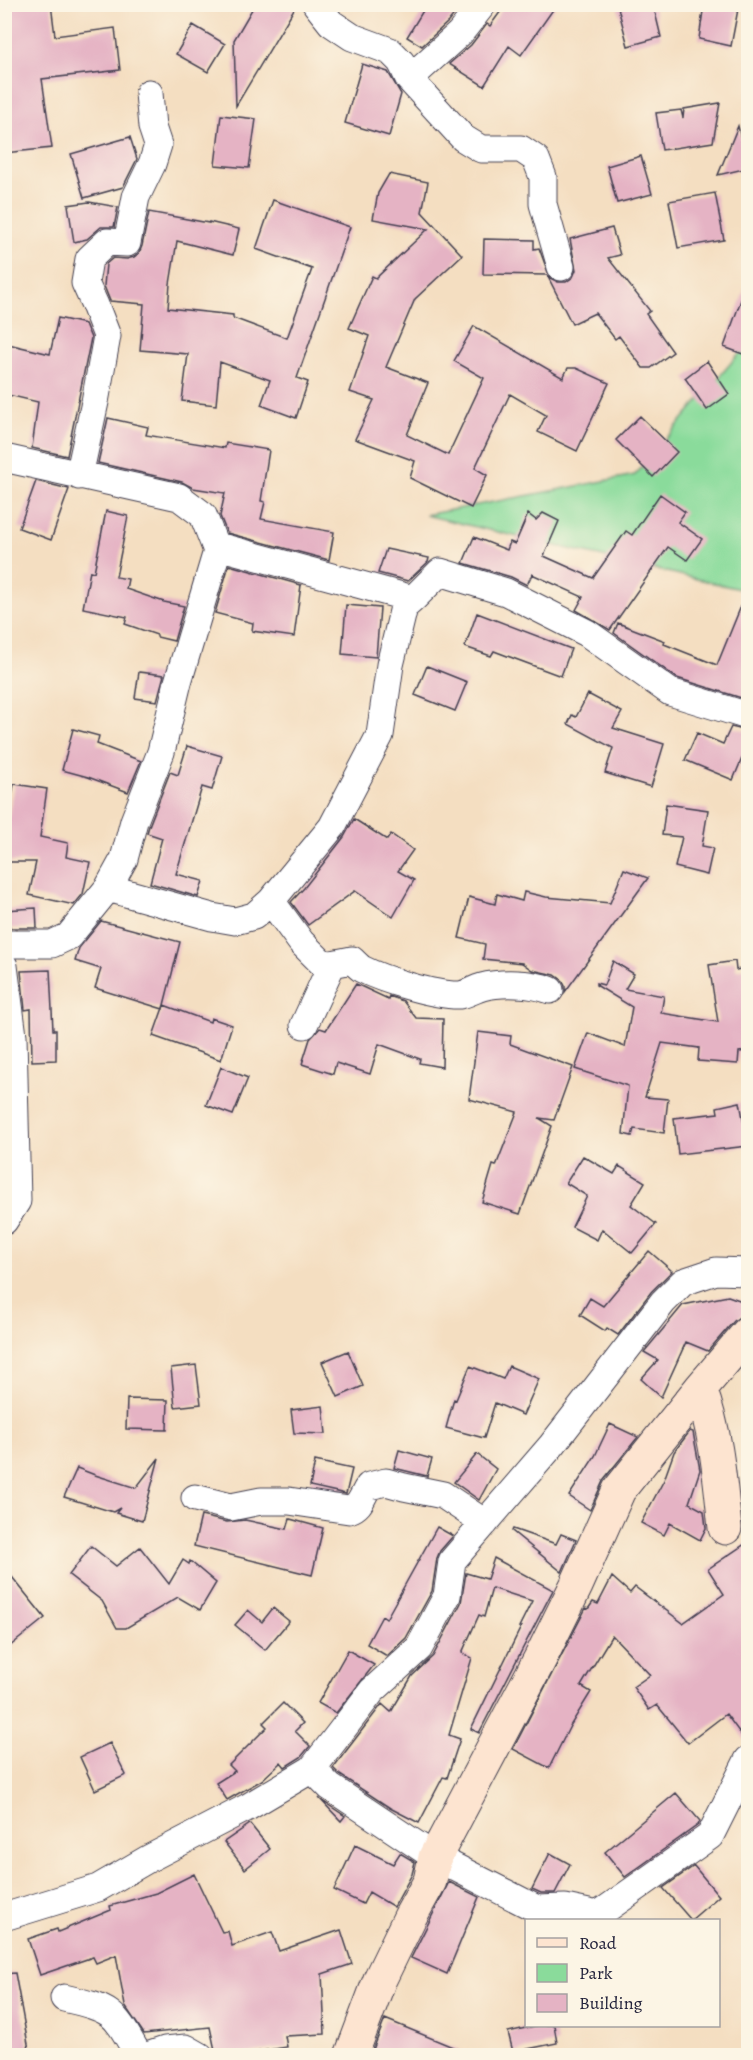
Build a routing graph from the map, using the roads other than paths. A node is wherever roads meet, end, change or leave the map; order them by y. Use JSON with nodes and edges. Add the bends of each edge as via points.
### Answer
{"nodes":[{"id":1,"x":316,"y":4,"type":"edge"},
{"id":2,"x":483,"y":4,"type":"edge"},
{"id":3,"x":409,"y":79,"type":"junction"},
{"id":4,"x":149,"y":93,"type":"dead end"},
{"id":5,"x":561,"y":267,"type":"dead end"},
{"id":6,"x":4,"y":458,"type":"edge"},
{"id":7,"x":79,"y":476,"type":"junction"},
{"id":8,"x":217,"y":551,"type":"junction"},
{"id":9,"x":413,"y":599,"type":"junction"},
{"id":10,"x":748,"y":716,"type":"edge"},
{"id":11,"x":108,"y":888,"type":"junction"},
{"id":12,"x":271,"y":901,"type":"junction"},
{"id":13,"x":4,"y":944,"type":"edge"},
{"id":14,"x":332,"y":964,"type":"junction"},
{"id":15,"x":4,"y":966,"type":"edge"},
{"id":16,"x":550,"y":990,"type":"dead end"},
{"id":17,"x":304,"y":1025,"type":"dead end"},
{"id":18,"x":4,"y":1221,"type":"edge"},
{"id":19,"x":748,"y":1272,"type":"edge"},
{"id":20,"x":748,"y":1333,"type":"edge"},
{"id":21,"x":700,"y":1389,"type":"junction"},
{"id":22,"x":195,"y":1498,"type":"dead end"},
{"id":23,"x":485,"y":1522,"type":"junction"},
{"id":24,"x":725,"y":1528,"type":"dead end"},
{"id":25,"x":748,"y":1760,"type":"edge"},
{"id":26,"x":312,"y":1769,"type":"junction"},
{"id":27,"x":435,"y":1857,"type":"junction"},
{"id":28,"x":4,"y":1917,"type":"edge"},
{"id":29,"x":64,"y":1998,"type":"dead end"},
{"id":30,"x":139,"y":2055,"type":"edge"},
{"id":31,"x":147,"y":2055,"type":"edge"},
{"id":32,"x":200,"y":2055,"type":"edge"},
{"id":33,"x":351,"y":2055,"type":"edge"}],
"edges":[{"from":1,"to":3,"type":"street","via":[[331,23],[352,37],[390,51]]},
{"from":2,"to":3,"type":"street","via":[[460,33]]},
{"from":3,"to":5,"type":"street","via":[[463,138],[481,149],[520,149],[536,159],[543,177],[543,204]]},
{"from":4,"to":7,"type":"street","via":[[158,145],[136,197],[127,243],[107,242],[89,259],[85,283],[107,336]]},
{"from":6,"to":7,"type":"street"},
{"from":7,"to":8,"type":"street","via":[[179,497],[203,515]]},
{"from":8,"to":9,"type":"street","via":[[225,548]]},
{"from":8,"to":11,"type":"street","via":[[161,752],[124,859]]},
{"from":9,"to":10,"type":"street","via":[[440,572],[506,592],[587,633],[670,692]]},
{"from":9,"to":12,"type":"street","via":[[404,607],[390,665],[380,735],[332,827]]},
{"from":11,"to":12,"type":"street","via":[[235,921],[254,916]]},
{"from":11,"to":13,"type":"street","via":[[69,936],[52,944]]},
{"from":12,"to":14,"type":"street","via":[[301,942],[322,963]]},
{"from":14,"to":16,"type":"street","via":[[352,960],[383,977],[439,993],[461,995],[484,986],[516,985]]},
{"from":14,"to":17,"type":"street"},
{"from":15,"to":18,"type":"street","via":[[13,1036],[17,1201]]},
{"from":19,"to":23,"type":"street","via":[[716,1271],[683,1282]]},
{"from":20,"to":21,"type":"street"},
{"from":21,"to":24,"type":"street","via":[[717,1444]]},
{"from":21,"to":27,"type":"street","via":[[619,1490],[541,1658]]},
{"from":22,"to":23,"type":"street","via":[[231,1507],[289,1501],[349,1510],[361,1502],[369,1486],[386,1482],[443,1495]]},
{"from":23,"to":26,"type":"street","via":[[452,1561],[447,1596],[420,1648],[372,1691]]},
{"from":25,"to":27,"type":"street","via":[[710,1836],[598,1915],[565,1908],[537,1909]]},
{"from":26,"to":27,"type":"street","via":[[330,1787]]},
{"from":26,"to":28,"type":"street","via":[[98,1888]]},
{"from":27,"to":33,"type":"street","via":[[430,1881],[380,1979]]},
{"from":29,"to":30,"type":"street","via":[[108,2010]]},
{"from":31,"to":32,"type":"street","via":[[186,2048]]}]}
